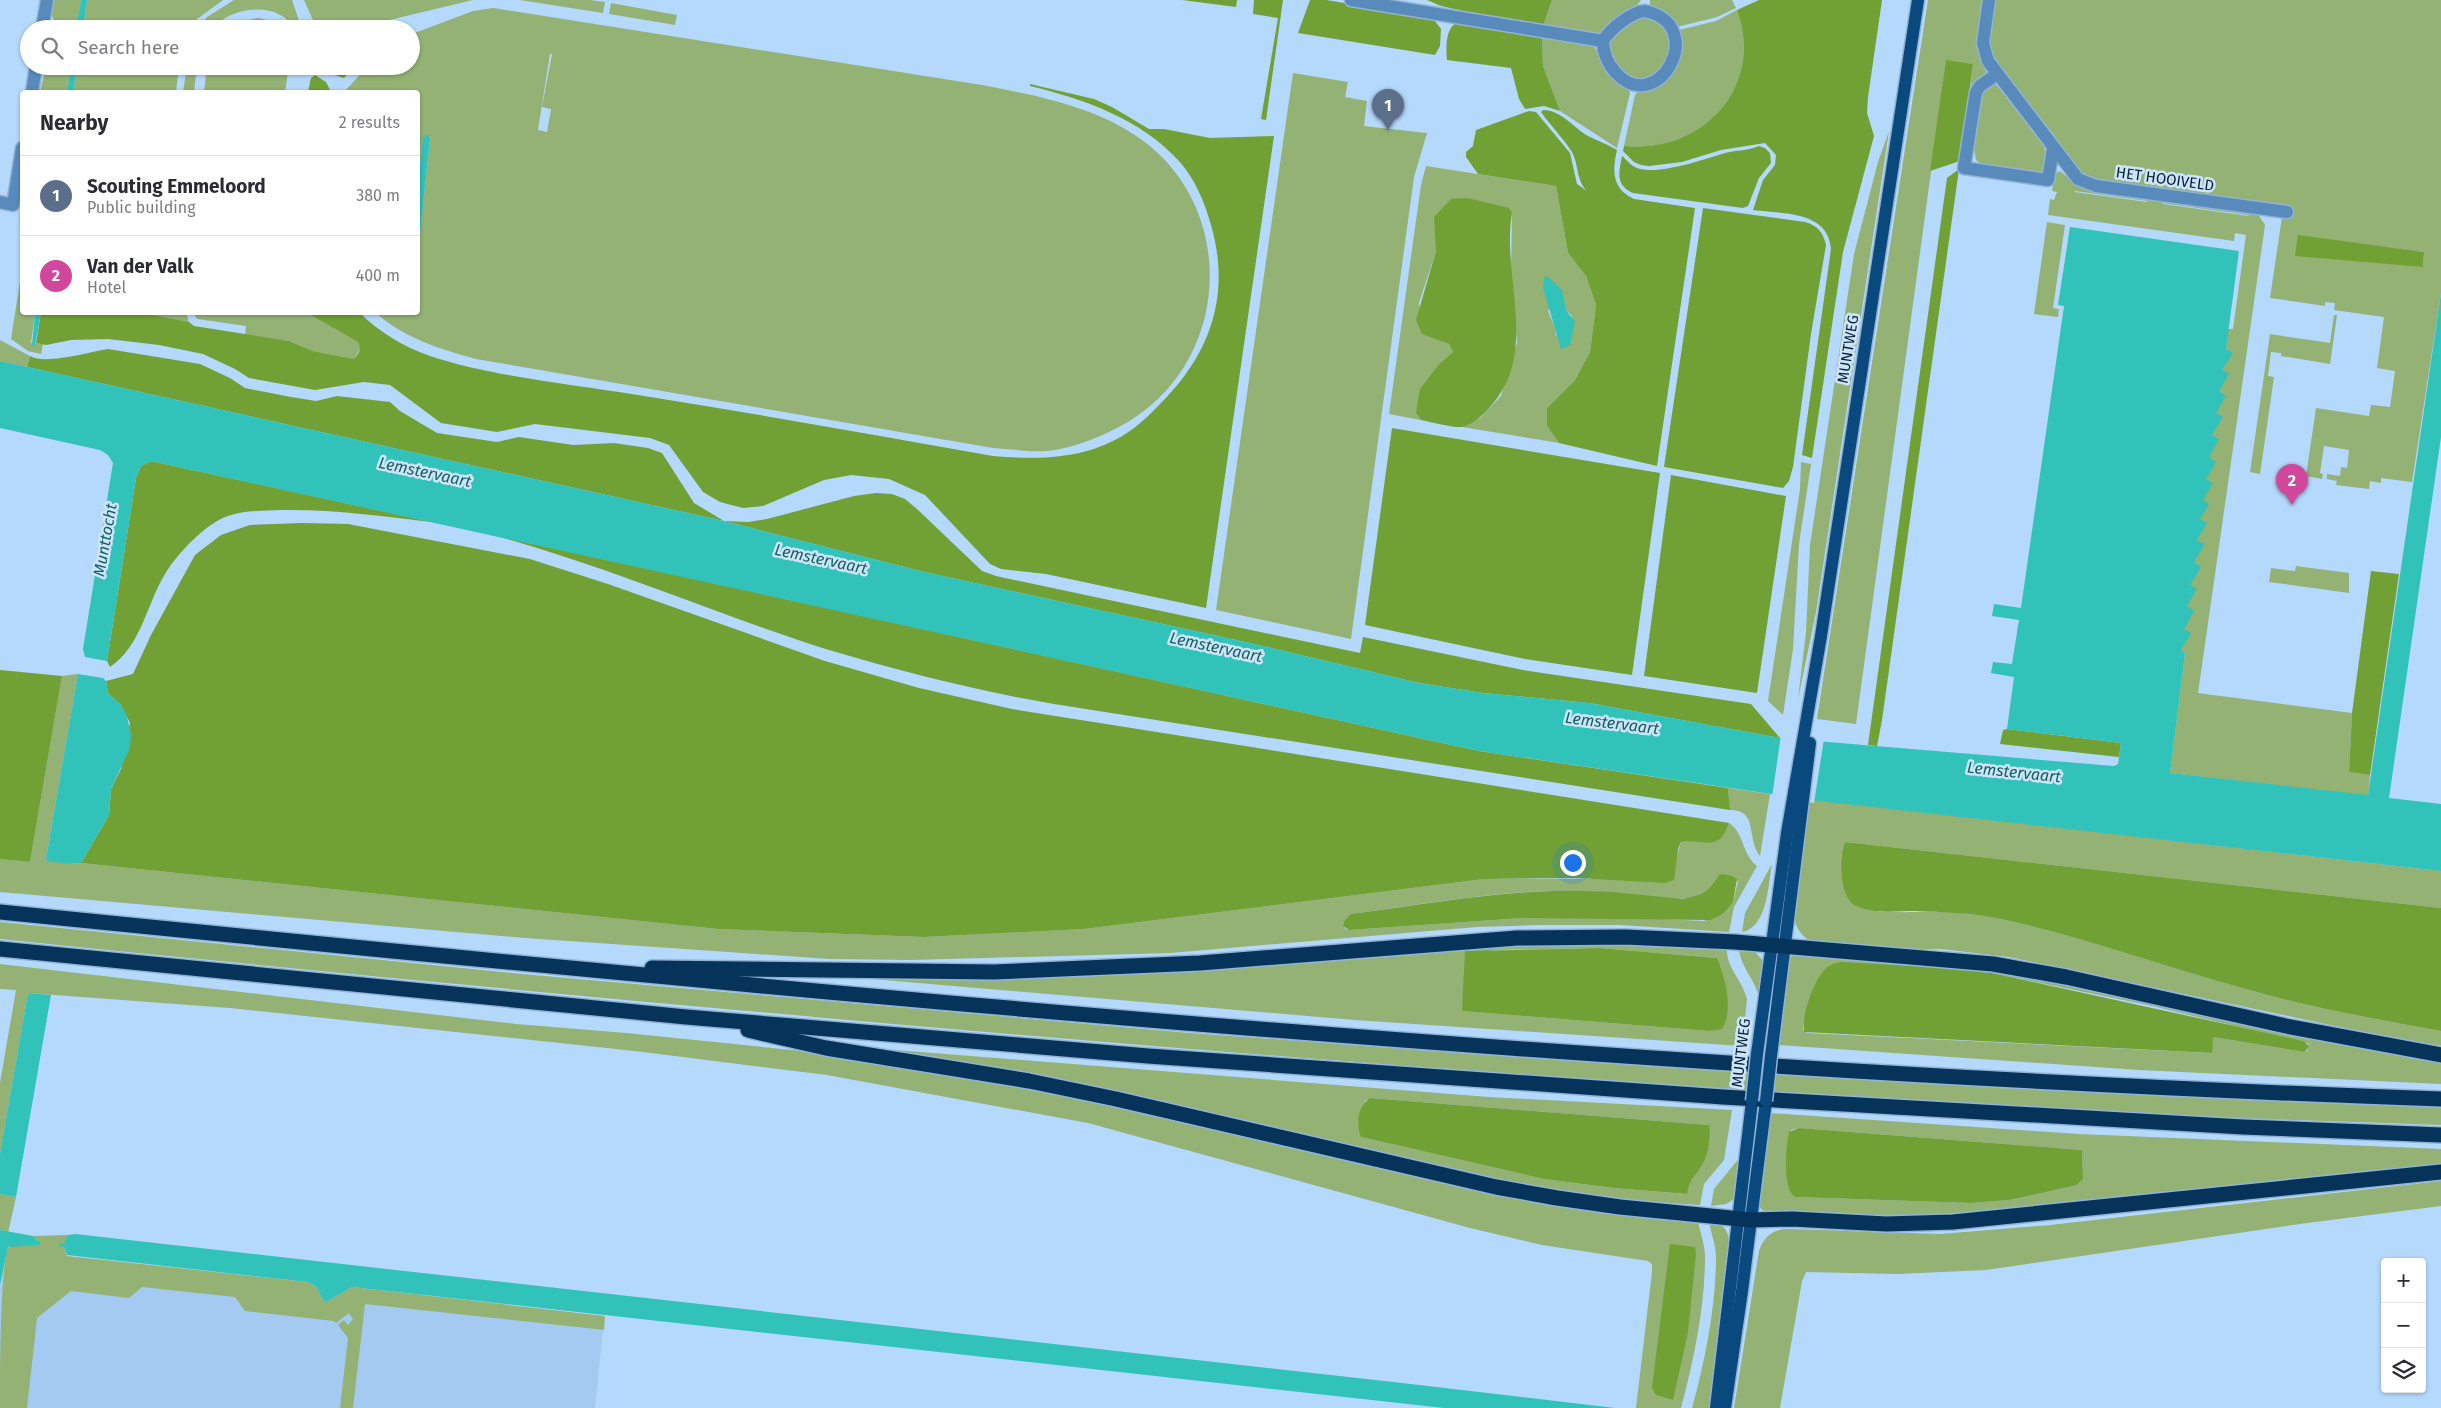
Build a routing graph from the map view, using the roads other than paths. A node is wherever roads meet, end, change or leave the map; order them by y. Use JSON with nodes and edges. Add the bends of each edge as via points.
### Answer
{"nodes":[{"id":1,"x":47,"y":0,"type":"edge"},
{"id":2,"x":1350,"y":0,"type":"edge"},
{"id":3,"x":1918,"y":0,"type":"edge"},
{"id":4,"x":1989,"y":0,"type":"edge"},
{"id":5,"x":44,"y":20,"type":"edge"},
{"id":6,"x":1603,"y":41,"type":"junction"},
{"id":7,"x":1997,"y":74,"type":"junction"},
{"id":8,"x":35,"y":75,"type":"edge"},
{"id":9,"x":32,"y":90,"type":"edge"},
{"id":10,"x":2053,"y":148,"type":"junction"},
{"id":11,"x":20,"y":161,"type":"edge"},
{"id":12,"x":0,"y":202,"type":"edge"},
{"id":13,"x":2288,"y":212,"type":"dead end"},
{"id":14,"x":0,"y":912,"type":"edge"},
{"id":15,"x":1778,"y":945,"type":"junction"},
{"id":16,"x":0,"y":949,"type":"edge"},
{"id":17,"x":548,"y":967,"type":"junction"},
{"id":18,"x":686,"y":1016,"type":"junction"},
{"id":19,"x":2441,"y":1056,"type":"edge"},
{"id":20,"x":2441,"y":1099,"type":"edge"},
{"id":21,"x":2441,"y":1135,"type":"edge"},
{"id":22,"x":2441,"y":1172,"type":"edge"},
{"id":23,"x":1745,"y":1219,"type":"junction"},
{"id":24,"x":1716,"y":1408,"type":"edge"},
{"id":25,"x":1725,"y":1408,"type":"edge"}],
"edges":[{"from":1,"to":5,"type":"street"},
{"from":2,"to":6,"type":"street"},
{"from":3,"to":15,"type":"main road","name":"MUNTWEG","via":[[1810,704],[1806,710]]},
{"from":4,"to":7,"type":"street","name":"HET HOOIVELD","via":[[1984,50]]},
{"from":6,"to":6,"type":"street","via":[[1606,56],[1614,70],[1627,82],[1635,84],[1661,78],[1676,58],[1676,44],[1669,26],[1648,12],[1633,14]]},
{"from":7,"to":10,"type":"street","name":"HET HOOIVELD"},
{"from":7,"to":10,"type":"street","via":[[1976,92],[1964,168],[2048,180]]},
{"from":8,"to":9,"type":"street"},
{"from":10,"to":13,"type":"street","name":"HET HOOIVELD","via":[[2075,177],[2089,184]]},
{"from":11,"to":12,"type":"street","via":[[13,205]]},
{"from":14,"to":17,"type":"highway"},
{"from":15,"to":17,"type":"highway","via":[[1625,937],[1549,937],[1149,966],[994,972]]},
{"from":15,"to":19,"type":"highway","via":[[1942,958],[2029,970]]},
{"from":15,"to":23,"type":"main road","name":"MUNTWEG","bridge":true,"via":[[1774,1025],[1761,1139]]},
{"from":15,"to":23,"type":"main road","name":"MUNTWEG","bridge":true,"via":[[1761,1024],[1748,1138]]},
{"from":16,"to":18,"type":"highway"},
{"from":17,"to":20,"type":"highway","via":[[899,1000],[1526,1048],[2188,1089]]},
{"from":18,"to":21,"type":"highway","via":[[1148,1056],[1714,1097],[2233,1127]]},
{"from":18,"to":23,"type":"highway","via":[[826,1048],[1116,1099],[1496,1186],[1589,1203]]},
{"from":22,"to":23,"type":"highway","via":[[1953,1222],[1886,1224]]},
{"from":23,"to":24,"type":"main road","name":"MUNTWEG"},
{"from":23,"to":25,"type":"main road","name":"MUNTWEG"}]}
